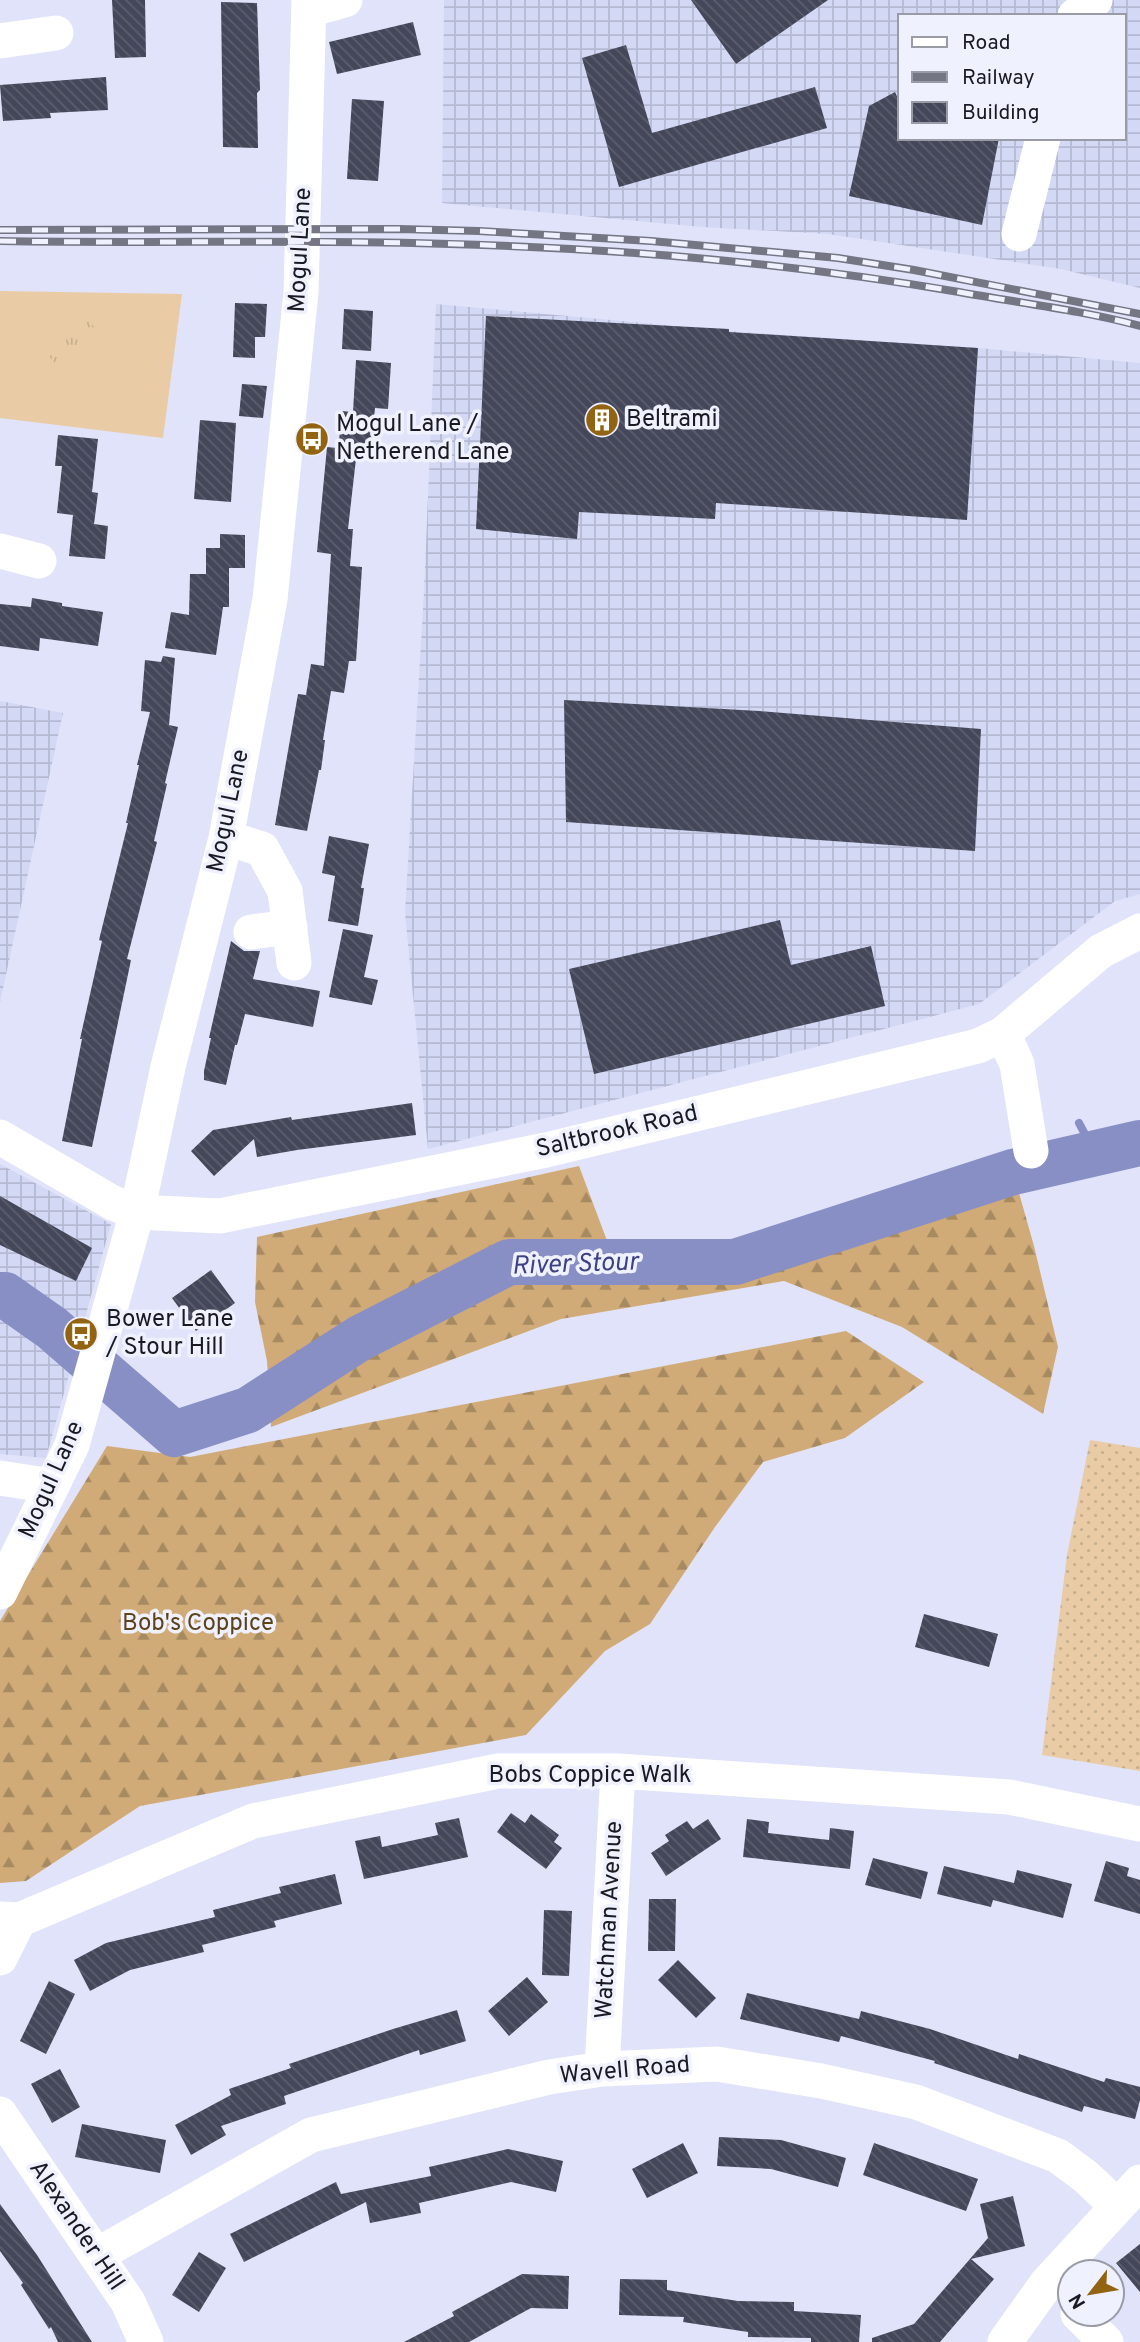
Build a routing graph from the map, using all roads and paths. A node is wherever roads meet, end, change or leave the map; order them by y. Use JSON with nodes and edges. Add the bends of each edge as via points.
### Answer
{"nodes":[{"id":1,"x":345,"y":0,"type":"edge"},
{"id":2,"x":1056,"y":0,"type":"edge"},
{"id":3,"x":1095,"y":0,"type":"edge"},
{"id":4,"x":309,"y":5,"type":"edge"},
{"id":5,"x":1067,"y":14,"type":"edge"},
{"id":6,"x":1078,"y":14,"type":"edge"},
{"id":7,"x":56,"y":33,"type":"dead end"},
{"id":8,"x":0,"y":41,"type":"edge"},
{"id":9,"x":1042,"y":140,"type":"edge"},
{"id":10,"x":1019,"y":234,"type":"dead end"},
{"id":11,"x":0,"y":551,"type":"edge"},
{"id":12,"x":39,"y":561,"type":"dead end"},
{"id":13,"x":226,"y":838,"type":"junction"},
{"id":14,"x":290,"y":927,"type":"junction"},
{"id":15,"x":1140,"y":931,"type":"edge"},
{"id":16,"x":251,"y":932,"type":"dead end"},
{"id":17,"x":294,"y":963,"type":"dead end"},
{"id":18,"x":1003,"y":1034,"type":"junction"},
{"id":19,"x":0,"y":1137,"type":"edge"},
{"id":20,"x":1031,"y":1151,"type":"dead end"},
{"id":21,"x":137,"y":1212,"type":"junction"},
{"id":22,"x":0,"y":1478,"type":"edge"},
{"id":23,"x":52,"y":1486,"type":"junction"},
{"id":24,"x":0,"y":1592,"type":"edge"},
{"id":25,"x":618,"y":1772,"type":"junction"},
{"id":26,"x":1140,"y":1824,"type":"edge"},
{"id":27,"x":9,"y":1920,"type":"edge"},
{"id":28,"x":0,"y":1958,"type":"edge"},
{"id":29,"x":602,"y":2069,"type":"junction"},
{"id":30,"x":0,"y":2114,"type":"edge"},
{"id":31,"x":1129,"y":2194,"type":"edge"},
{"id":32,"x":97,"y":2255,"type":"junction"},
{"id":33,"x":1084,"y":2258,"type":"edge"},
{"id":34,"x":1056,"y":2296,"type":"edge"},
{"id":35,"x":1092,"y":2328,"type":"edge"},
{"id":36,"x":146,"y":2342,"type":"edge"},
{"id":37,"x":1005,"y":2342,"type":"edge"},
{"id":38,"x":1106,"y":2342,"type":"edge"}],
"edges":[{"from":1,"to":4,"type":"street"},
{"from":2,"to":5,"type":"street"},
{"from":3,"to":6,"type":"street"},
{"from":4,"to":13,"type":"street","name":"Mogul Lane","via":[[302,276],[270,599]]},
{"from":7,"to":8,"type":"street"},
{"from":9,"to":10,"type":"street"},
{"from":11,"to":12,"type":"street"},
{"from":13,"to":14,"type":"street","via":[[262,849],[285,891]]},
{"from":13,"to":21,"type":"street","name":"Mogul Lane"},
{"from":14,"to":16,"type":"street"},
{"from":14,"to":17,"type":"street"},
{"from":15,"to":18,"type":"street","name":"Saltbrook Road","via":[[1101,951]]},
{"from":18,"to":20,"type":"street","via":[[1017,1064]]},
{"from":18,"to":21,"type":"street","name":"Saltbrook Road","via":[[978,1046],[533,1152],[220,1216]]},
{"from":19,"to":21,"type":"street","via":[[113,1203]]},
{"from":21,"to":23,"type":"street","name":"Mogul Lane","via":[[72,1445]]},
{"from":22,"to":23,"type":"street"},
{"from":23,"to":24,"type":"street","name":"Mogul Lane"},
{"from":25,"to":26,"type":"street","name":"Bobs Coppice Walk","via":[[1009,1797]]},
{"from":25,"to":27,"type":"street","name":"Bobs Coppice Walk","via":[[498,1771],[253,1821]]},
{"from":25,"to":29,"type":"street","name":"Watchman Avenue"},
{"from":27,"to":28,"type":"street"},
{"from":29,"to":31,"type":"street","name":"Wavell Road","via":[[717,2064],[916,2102],[1058,2157],[1085,2176]]},
{"from":29,"to":32,"type":"street","name":"Wavell Road","via":[[549,2077],[312,2135]]},
{"from":30,"to":32,"type":"street","name":"Alexander Hill"},
{"from":31,"to":33,"type":"street"},
{"from":32,"to":36,"type":"street","name":"Alexander Hill","via":[[128,2302]]},
{"from":34,"to":37,"type":"street"},
{"from":35,"to":38,"type":"street"}]}
